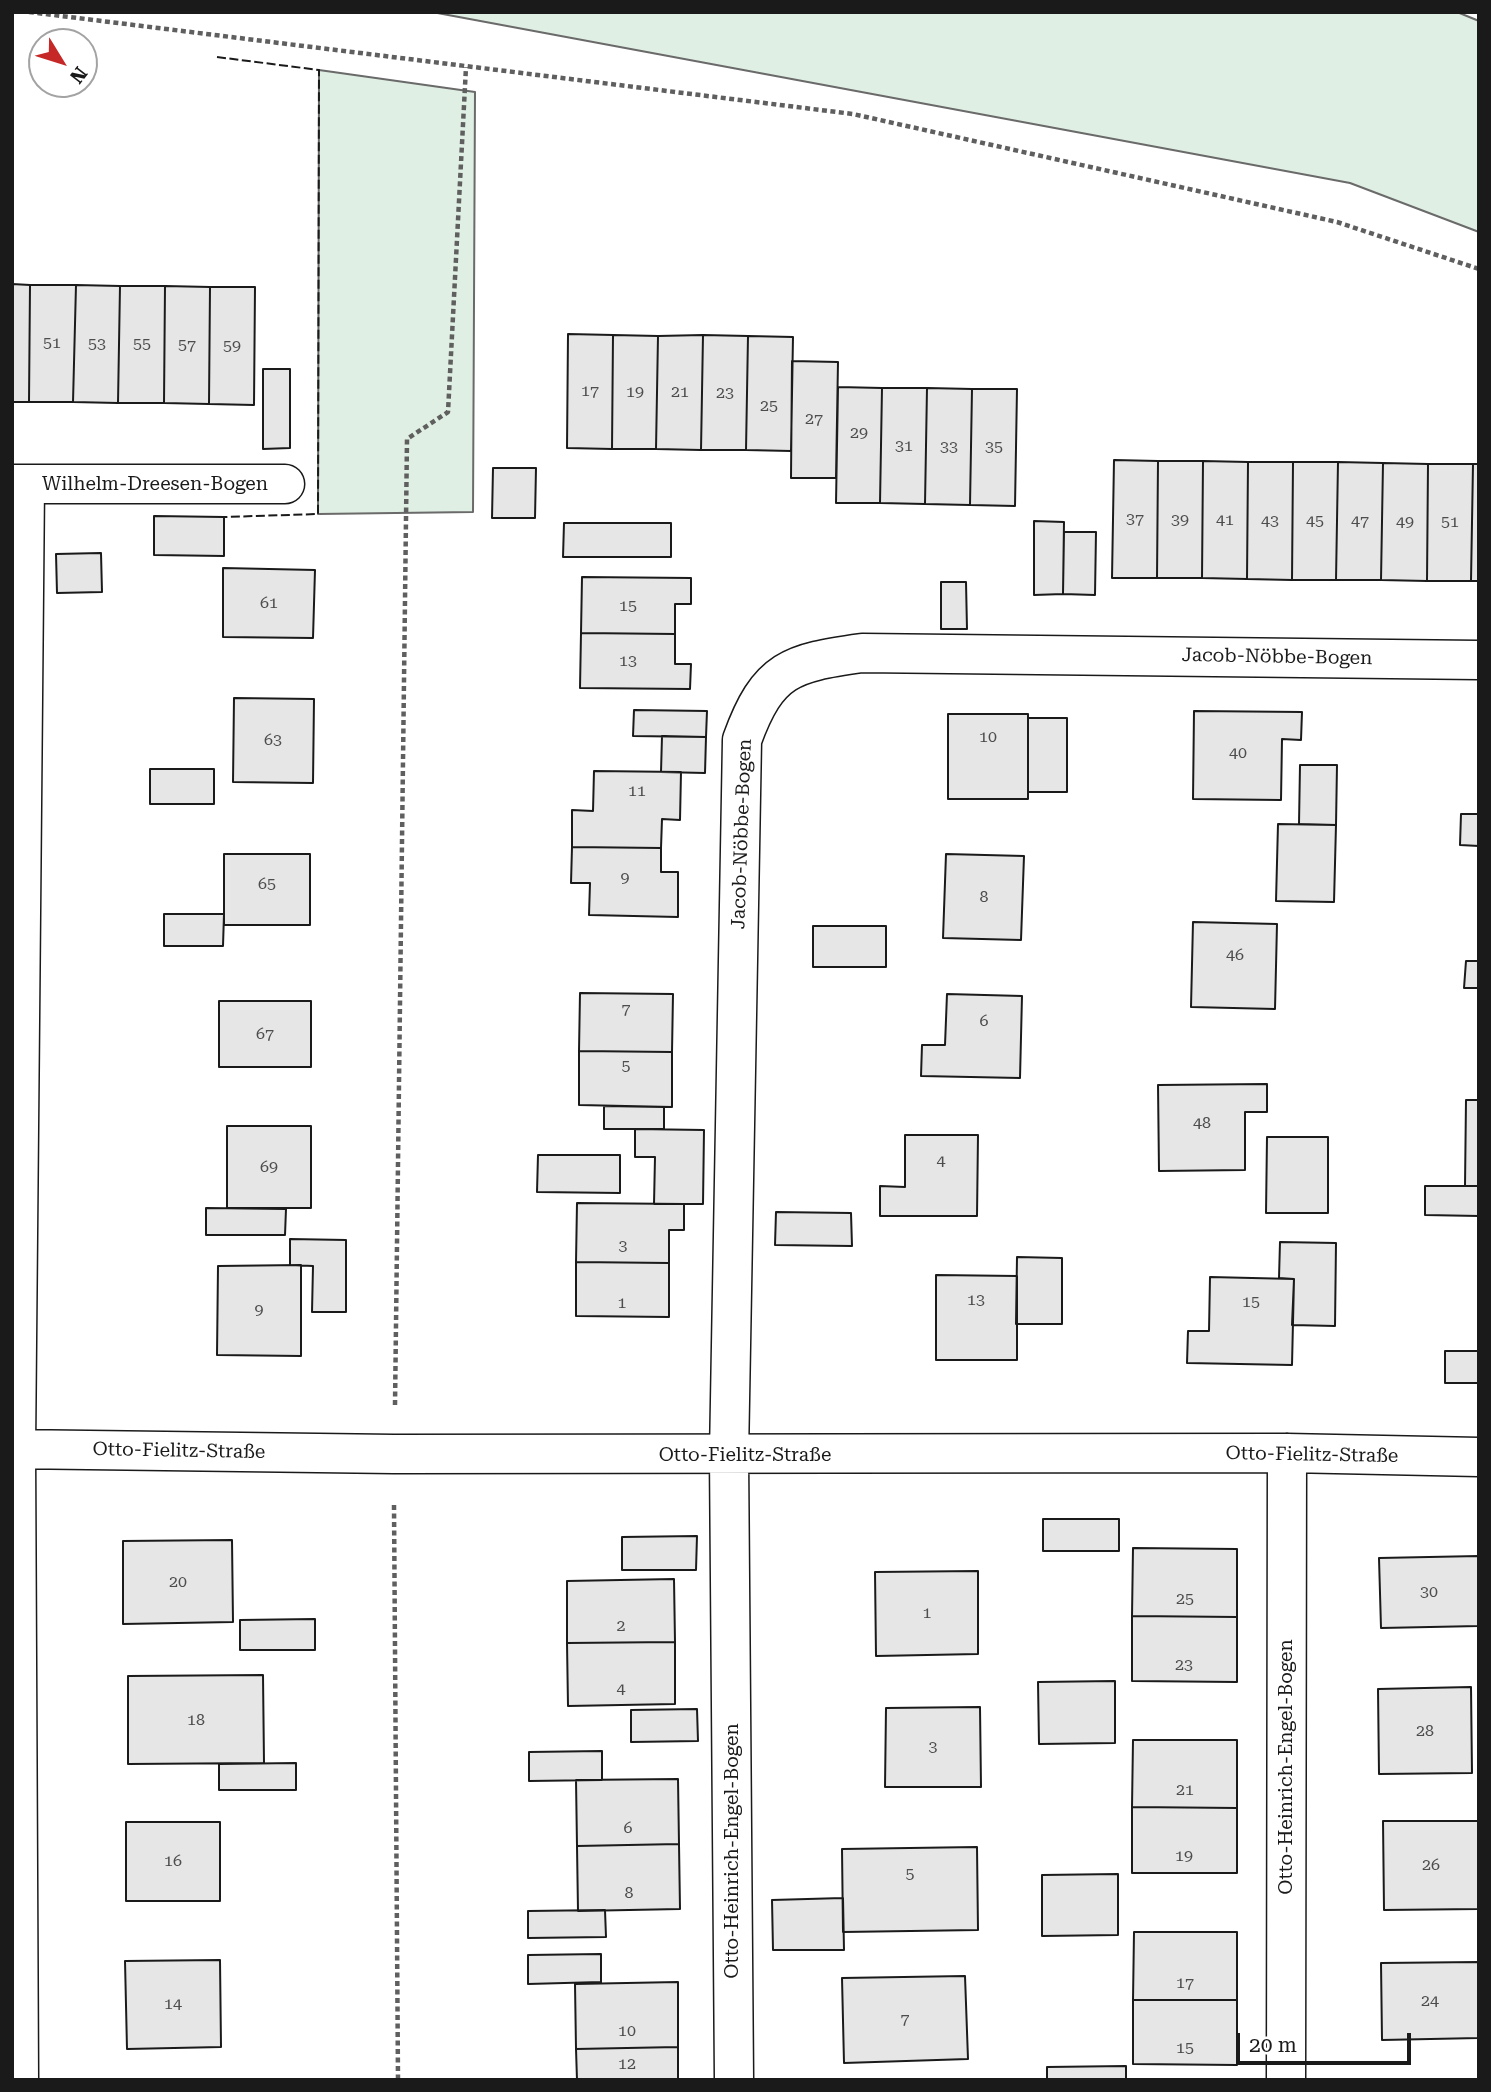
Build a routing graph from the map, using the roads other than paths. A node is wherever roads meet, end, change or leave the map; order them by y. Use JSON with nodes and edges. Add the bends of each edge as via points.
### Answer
{"nodes":[{"id":1,"x":19,"y":484,"type":"edge"},
{"id":2,"x":285,"y":484,"type":"dead end"},
{"id":3,"x":1479,"y":660,"type":"edge"},
{"id":4,"x":14,"y":1449,"type":"edge"},
{"id":5,"x":1287,"y":1453,"type":"junction"},
{"id":6,"x":729,"y":1455,"type":"junction"},
{"id":7,"x":1479,"y":1457,"type":"edge"},
{"id":8,"x":19,"y":2080,"type":"edge"},
{"id":9,"x":734,"y":2080,"type":"edge"},
{"id":10,"x":1286,"y":2080,"type":"edge"}],
"edges":[{"from":1,"to":2,"type":"street","name":"Wilhelm-Dreesen-Bogen"},
{"from":1,"to":4,"type":"street","name":"Wilhelm-Dreesen-Bogen"},
{"from":3,"to":6,"type":"street","name":"Jacob-Nöbbe-Bogen","via":[[862,653],[808,661],[776,677],[754,706],[742,740]]},
{"from":4,"to":6,"type":"street","name":"Otto-Fielitz-Straße"},
{"from":4,"to":8,"type":"street","name":"Wilhelm-Dreesen-Bogen"},
{"from":5,"to":6,"type":"street","name":"Otto-Fielitz-Straße"},
{"from":5,"to":7,"type":"street","name":"Otto-Fielitz-Straße"},
{"from":5,"to":10,"type":"street","name":"Otto-Heinrich-Engel-Bogen"},
{"from":6,"to":9,"type":"street","name":"Otto-Heinrich-Engel-Bogen"}]}
